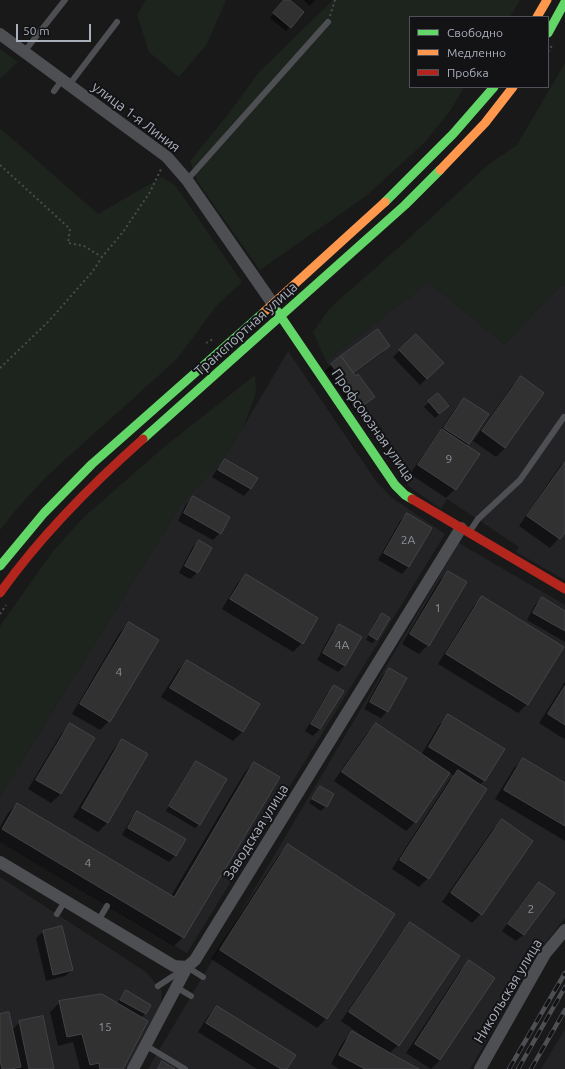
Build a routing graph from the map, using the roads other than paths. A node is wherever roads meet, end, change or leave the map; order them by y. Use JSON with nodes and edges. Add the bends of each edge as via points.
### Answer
{"nodes":[{"id":1,"x":65,"y":0,"type":"edge"},
{"id":2,"x":547,"y":0,"type":"edge"},
{"id":3,"x":564,"y":5,"type":"edge"},
{"id":4,"x":539,"y":16,"type":"edge"},
{"id":5,"x":116,"y":22,"type":"dead end"},
{"id":6,"x":328,"y":22,"type":"road end"},
{"id":7,"x":549,"y":31,"type":"edge"},
{"id":8,"x":0,"y":34,"type":"edge"},
{"id":9,"x":24,"y":52,"type":"junction"},
{"id":10,"x":65,"y":82,"type":"junction"},
{"id":11,"x":493,"y":88,"type":"edge"},
{"id":12,"x":512,"y":88,"type":"edge"},
{"id":13,"x":54,"y":91,"type":"dead end"},
{"id":14,"x":187,"y":180,"type":"junction"},
{"id":15,"x":273,"y":304,"type":"junction"},
{"id":16,"x":282,"y":317,"type":"junction"},
{"id":17,"x":564,"y":417,"type":"dead end"},
{"id":18,"x":465,"y":530,"type":"junction"},
{"id":19,"x":0,"y":566,"type":"edge"},
{"id":20,"x":565,"y":589,"type":"edge"},
{"id":21,"x":0,"y":593,"type":"edge"},
{"id":22,"x":0,"y":862,"type":"edge"},
{"id":23,"x":65,"y":901,"type":"junction"},
{"id":24,"x":107,"y":906,"type":"dead end"},
{"id":25,"x":57,"y":914,"type":"dead end"},
{"id":26,"x":98,"y":921,"type":"junction"},
{"id":27,"x":565,"y":930,"type":"edge"},
{"id":28,"x":187,"y":967,"type":"junction"},
{"id":29,"x":203,"y":977,"type":"dead end"},
{"id":30,"x":158,"y":986,"type":"dead end"},
{"id":31,"x":176,"y":987,"type":"junction"},
{"id":32,"x":191,"y":996,"type":"dead end"},
{"id":33,"x":145,"y":1045,"type":"junction"},
{"id":34,"x":133,"y":1069,"type":"edge"},
{"id":35,"x":185,"y":1069,"type":"edge"},
{"id":36,"x":480,"y":1069,"type":"edge"}],
"edges":[{"from":1,"to":9,"type":"lane"},
{"from":2,"to":4,"type":"street"},
{"from":3,"to":7,"type":"street"},
{"from":5,"to":10,"type":"lane"},
{"from":6,"to":14,"type":"lane"},
{"from":8,"to":9,"type":"street","name":"улица 1-я Линия"},
{"from":9,"to":10,"type":"street","name":"улица 1-я Линия"},
{"from":10,"to":13,"type":"lane"},
{"from":10,"to":14,"type":"street","name":"улица 1-я Линия","via":[[167,157]]},
{"from":11,"to":15,"type":"street","name":"Транспортная улица","via":[[473,113],[396,193]]},
{"from":12,"to":16,"type":"street","name":"Транспортная улица","via":[[485,123],[447,164]]},
{"from":14,"to":15,"type":"street","name":"улица 1-я Линия"},
{"from":15,"to":16,"type":"street","name":"Профсоюзная улица"},
{"from":15,"to":19,"type":"street","name":"Транспортная улица","via":[[92,464],[27,532]]},
{"from":16,"to":18,"type":"street","name":"Профсоюзная улица","via":[[395,485],[405,495]]},
{"from":16,"to":21,"type":"street","name":"Транспортная улица","via":[[79,498],[40,541]]},
{"from":17,"to":18,"type":"lane","via":[[520,480]]},
{"from":18,"to":20,"type":"street","name":"Профсоюзная улица"},
{"from":18,"to":28,"type":"street","name":"Заводская улица","via":[[195,960]]},
{"from":22,"to":23,"type":"street"},
{"from":23,"to":25,"type":"lane"},
{"from":23,"to":26,"type":"street"},
{"from":24,"to":26,"type":"lane"},
{"from":26,"to":28,"type":"street","via":[[174,966]]},
{"from":27,"to":36,"type":"street","name":"Никольская улица","via":[[545,954]]},
{"from":28,"to":29,"type":"lane"},
{"from":28,"to":30,"type":"lane"},
{"from":28,"to":31,"type":"street","name":"Заводская улица"},
{"from":31,"to":32,"type":"lane"},
{"from":31,"to":33,"type":"street","name":"Заводская улица"},
{"from":33,"to":34,"type":"street","name":"Заводская улица"},
{"from":33,"to":35,"type":"lane"}]}
